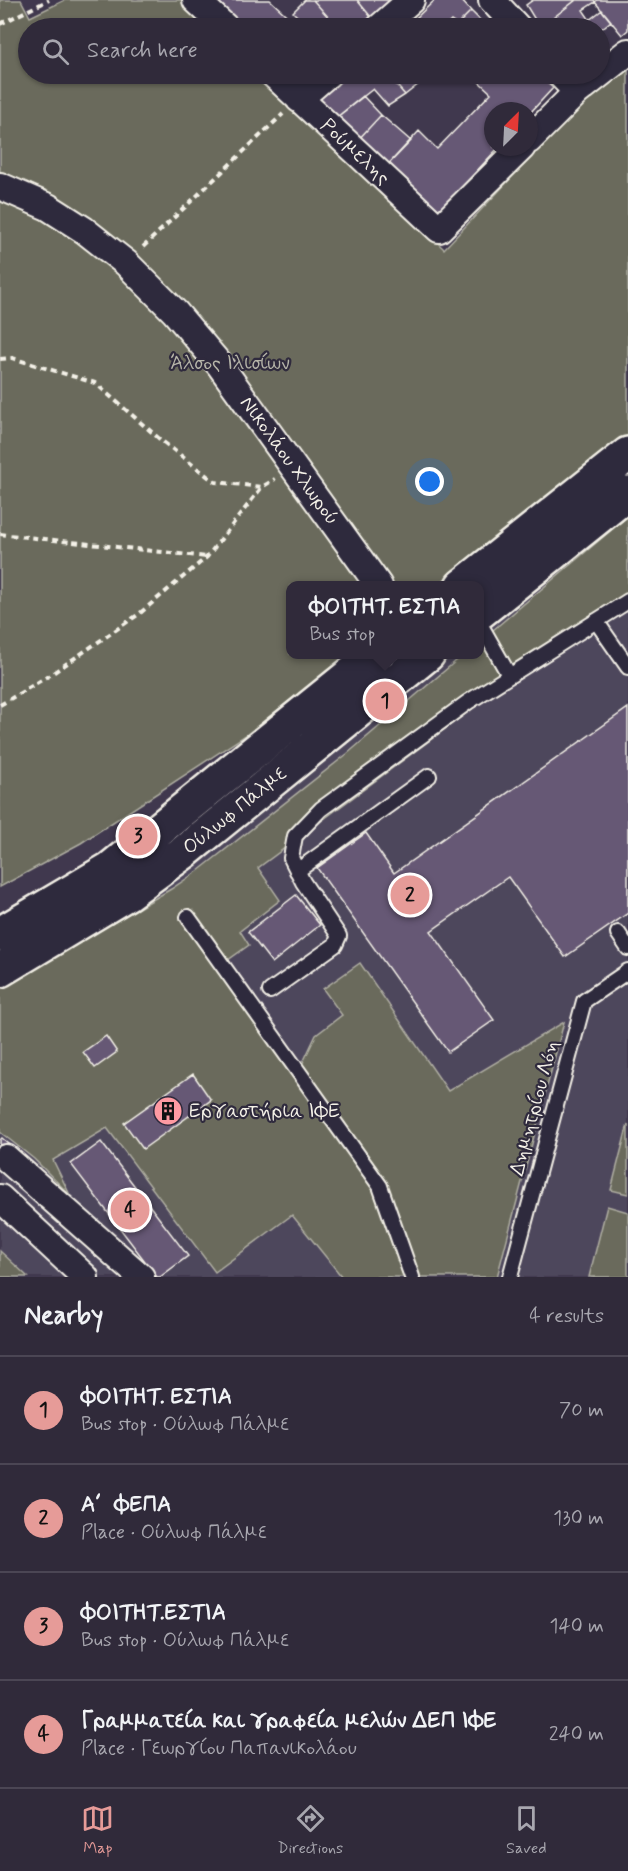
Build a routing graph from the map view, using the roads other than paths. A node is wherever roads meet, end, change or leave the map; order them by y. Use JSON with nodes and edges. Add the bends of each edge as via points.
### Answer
{"nodes":[{"id":1,"x":196,"y":0,"type":"edge"},
{"id":2,"x":411,"y":0,"type":"edge"},
{"id":3,"x":492,"y":0,"type":"edge"},
{"id":4,"x":516,"y":0,"type":"edge"},
{"id":5,"x":215,"y":18,"type":"edge"},
{"id":6,"x":390,"y":18,"type":"edge"},
{"id":7,"x":509,"y":18,"type":"edge"},
{"id":8,"x":528,"y":18,"type":"edge"},
{"id":9,"x":628,"y":52,"type":"edge"},
{"id":10,"x":610,"y":62,"type":"edge"},
{"id":11,"x":283,"y":84,"type":"edge"},
{"id":12,"x":316,"y":84,"type":"edge"},
{"id":13,"x":570,"y":84,"type":"edge"},
{"id":14,"x":299,"y":99,"type":"junction"},
{"id":15,"x":538,"y":128,"type":"edge"},
{"id":16,"x":513,"y":156,"type":"edge"},
{"id":17,"x":0,"y":186,"type":"edge"},
{"id":18,"x":628,"y":454,"type":"edge"},
{"id":19,"x":628,"y":493,"type":"edge"},
{"id":20,"x":376,"y":581,"type":"edge"},
{"id":21,"x":467,"y":581,"type":"edge"},
{"id":22,"x":628,"y":601,"type":"edge"},
{"id":23,"x":484,"y":609,"type":"edge"},
{"id":24,"x":596,"y":621,"type":"junction"},
{"id":25,"x":484,"y":631,"type":"edge"},
{"id":26,"x":370,"y":659,"type":"edge"},
{"id":27,"x":422,"y":659,"type":"edge"},
{"id":28,"x":628,"y":667,"type":"edge"},
{"id":29,"x":509,"y":675,"type":"junction"},
{"id":30,"x":429,"y":776,"type":"dead end"},
{"id":31,"x":297,"y":871,"type":"junction"},
{"id":32,"x":188,"y":917,"type":"dead end"},
{"id":33,"x":618,"y":933,"type":"dead end"},
{"id":34,"x":0,"y":934,"type":"edge"},
{"id":35,"x":628,"y":948,"type":"edge"},
{"id":36,"x":0,"y":970,"type":"edge"},
{"id":37,"x":628,"y":971,"type":"edge"},
{"id":38,"x":270,"y":991,"type":"dead end"},
{"id":39,"x":6,"y":1158,"type":"dead end"},
{"id":40,"x":0,"y":1198,"type":"edge"},
{"id":41,"x":85,"y":1277,"type":"edge"},
{"id":42,"x":141,"y":1277,"type":"edge"},
{"id":43,"x":412,"y":1277,"type":"edge"},
{"id":44,"x":510,"y":1277,"type":"edge"}],
"edges":[{"from":1,"to":5,"type":"street"},
{"from":2,"to":6,"type":"street"},
{"from":3,"to":7,"type":"street"},
{"from":4,"to":8,"type":"street"},
{"from":9,"to":10,"type":"street"},
{"from":11,"to":14,"type":"street","name":"Ρούμελης"},
{"from":12,"to":14,"type":"street"},
{"from":13,"to":15,"type":"street"},
{"from":14,"to":16,"type":"street","name":"Ρούμελης","via":[[438,230]]},
{"from":17,"to":20,"type":"street","name":"Νικολάου Χλωρού","via":[[48,207],[84,230],[126,262],[175,312],[219,364]]},
{"from":18,"to":21,"type":"main road"},
{"from":19,"to":23,"type":"main road"},
{"from":22,"to":24,"type":"lane"},
{"from":24,"to":28,"type":"lane"},
{"from":24,"to":29,"type":"lane"},
{"from":25,"to":29,"type":"lane"},
{"from":26,"to":34,"type":"main road","name":"Ούλωφ Πάλμε","via":[[110,869]]},
{"from":27,"to":36,"type":"main road","name":"Ούλωφ Πάλμε","via":[[184,852],[128,893]]},
{"from":29,"to":31,"type":"lane","via":[[321,809],[295,836],[291,858]]},
{"from":30,"to":31,"type":"lane"},
{"from":31,"to":38,"type":"lane","via":[[339,936],[335,945]]},
{"from":32,"to":43,"type":"lane","via":[[380,1186]]},
{"from":33,"to":35,"type":"lane"},
{"from":37,"to":44,"type":"lane","name":"Δημητρίου Λόη","via":[[584,1001]]},
{"from":39,"to":42,"type":"street"},
{"from":40,"to":41,"type":"street"}]}
